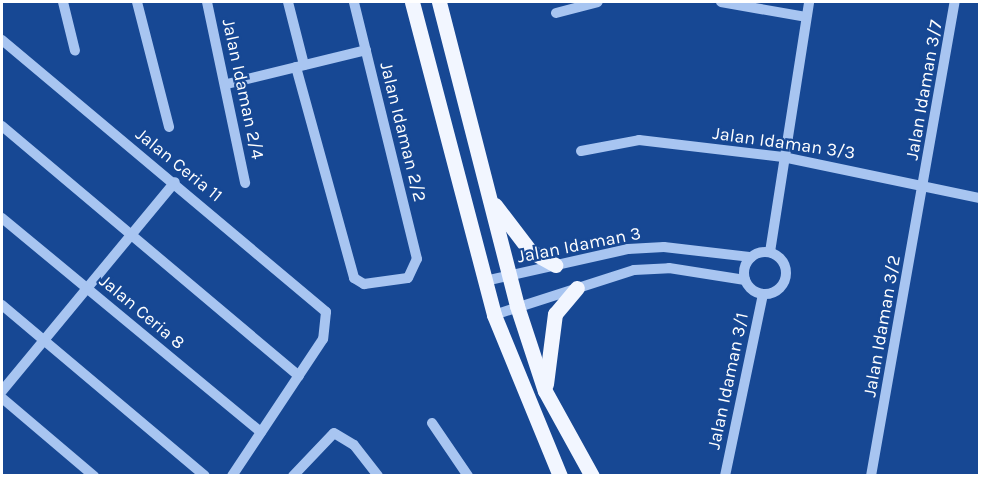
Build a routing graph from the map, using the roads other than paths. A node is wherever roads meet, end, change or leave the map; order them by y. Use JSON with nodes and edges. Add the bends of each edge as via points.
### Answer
{"nodes":[{"id":1,"x":63,"y":2,"type":"edge"},
{"id":2,"x":137,"y":2,"type":"edge"},
{"id":3,"x":207,"y":2,"type":"edge"},
{"id":4,"x":288,"y":2,"type":"edge"},
{"id":5,"x":354,"y":2,"type":"edge"},
{"id":6,"x":412,"y":2,"type":"edge"},
{"id":7,"x":439,"y":2,"type":"edge"},
{"id":8,"x":598,"y":2,"type":"edge"},
{"id":9,"x":721,"y":2,"type":"edge"},
{"id":10,"x":809,"y":2,"type":"edge"},
{"id":11,"x":955,"y":2,"type":"edge"},
{"id":12,"x":556,"y":13,"type":"dead end"},
{"id":13,"x":806,"y":17,"type":"junction"},
{"id":14,"x":2,"y":40,"type":"edge"},
{"id":15,"x":366,"y":50,"type":"junction"},
{"id":16,"x":75,"y":51,"type":"dead end"},
{"id":17,"x":300,"y":66,"type":"junction"},
{"id":18,"x":227,"y":84,"type":"junction"},
{"id":19,"x":2,"y":126,"type":"edge"},
{"id":20,"x":169,"y":127,"type":"dead end"},
{"id":21,"x":581,"y":151,"type":"dead end"},
{"id":22,"x":783,"y":157,"type":"junction"},
{"id":23,"x":175,"y":182,"type":"junction"},
{"id":24,"x":245,"y":183,"type":"dead end"},
{"id":25,"x":925,"y":183,"type":"junction"},
{"id":26,"x":490,"y":198,"type":"junction"},
{"id":27,"x":980,"y":198,"type":"edge"},
{"id":28,"x":2,"y":218,"type":"edge"},
{"id":29,"x":131,"y":235,"type":"junction"},
{"id":30,"x":770,"y":252,"type":"junction"},
{"id":31,"x":751,"y":257,"type":"junction"},
{"id":32,"x":555,"y":266,"type":"junction"},
{"id":33,"x":510,"y":275,"type":"junction"},
{"id":34,"x":745,"y":280,"type":"junction"},
{"id":35,"x":485,"y":281,"type":"junction"},
{"id":36,"x":87,"y":288,"type":"junction"},
{"id":37,"x":577,"y":288,"type":"junction"},
{"id":38,"x":763,"y":294,"type":"junction"},
{"id":39,"x":2,"y":305,"type":"edge"},
{"id":40,"x":517,"y":306,"type":"junction"},
{"id":41,"x":494,"y":315,"type":"junction"},
{"id":42,"x":44,"y":340,"type":"junction"},
{"id":43,"x":299,"y":376,"type":"junction"},
{"id":44,"x":545,"y":392,"type":"junction"},
{"id":45,"x":2,"y":398,"type":"edge"},
{"id":46,"x":432,"y":423,"type":"dead end"},
{"id":47,"x":261,"y":432,"type":"junction"},
{"id":48,"x":94,"y":476,"type":"edge"},
{"id":49,"x":205,"y":476,"type":"edge"},
{"id":50,"x":232,"y":476,"type":"edge"},
{"id":51,"x":293,"y":476,"type":"edge"},
{"id":52,"x":378,"y":476,"type":"edge"},
{"id":53,"x":468,"y":476,"type":"edge"},
{"id":54,"x":560,"y":476,"type":"edge"},
{"id":55,"x":592,"y":476,"type":"edge"},
{"id":56,"x":725,"y":476,"type":"edge"},
{"id":57,"x":871,"y":476,"type":"edge"}],
"edges":[{"from":1,"to":16,"type":"street"},
{"from":2,"to":20,"type":"street"},
{"from":3,"to":18,"type":"street","name":"Jalan Idaman 2/4"},
{"from":4,"to":17,"type":"street"},
{"from":5,"to":15,"type":"street","name":"Jalan Idaman 2/2"},
{"from":6,"to":35,"type":"main road"},
{"from":7,"to":26,"type":"main road"},
{"from":8,"to":12,"type":"street"},
{"from":9,"to":13,"type":"street"},
{"from":10,"to":13,"type":"street"},
{"from":11,"to":25,"type":"street","name":"Jalan Idaman 3/7"},
{"from":13,"to":22,"type":"street"},
{"from":14,"to":23,"type":"street","name":"Jalan Ceria 11"},
{"from":15,"to":17,"type":"street"},
{"from":15,"to":17,"type":"street","name":"Jalan Idaman 2/2","via":[[416,270],[408,278],[369,284],[354,278]]},
{"from":17,"to":18,"type":"street"},
{"from":18,"to":24,"type":"street","name":"Jalan Idaman 2/4"},
{"from":19,"to":29,"type":"street"},
{"from":21,"to":22,"type":"street","name":"Jalan Idaman 3/3","via":[[639,141]]},
{"from":22,"to":25,"type":"street","name":"Jalan Idaman 3/3"},
{"from":22,"to":30,"type":"street"},
{"from":23,"to":29,"type":"street"},
{"from":23,"to":43,"type":"street","name":"Jalan Ceria 11","via":[[320,302],[329,321]]},
{"from":25,"to":27,"type":"street","name":"Jalan Idaman 3/3"},
{"from":25,"to":57,"type":"street","name":"Jalan Idaman 3/2"},
{"from":26,"to":32,"type":"main road","via":[[530,251]]},
{"from":26,"to":33,"type":"main road"},
{"from":28,"to":36,"type":"street","name":"Jalan Ceria 8"},
{"from":29,"to":36,"type":"street"},
{"from":29,"to":43,"type":"street"},
{"from":30,"to":31,"type":"street"},
{"from":30,"to":38,"type":"street","via":[[781,260],[785,279],[776,290]]},
{"from":31,"to":32,"type":"street","name":"Jalan Idaman 3","via":[[664,247]]},
{"from":31,"to":34,"type":"street"},
{"from":32,"to":33,"type":"street","name":"Jalan Idaman 3"},
{"from":33,"to":35,"type":"street","name":"Jalan Idaman 3"},
{"from":33,"to":40,"type":"main road"},
{"from":34,"to":37,"type":"street","name":"Jalan Idaman 3","via":[[669,268],[634,270]]},
{"from":34,"to":38,"type":"street"},
{"from":35,"to":41,"type":"main road"},
{"from":36,"to":42,"type":"street"},
{"from":36,"to":47,"type":"street","name":"Jalan Ceria 8"},
{"from":37,"to":40,"type":"street","name":"Jalan Idaman 3"},
{"from":37,"to":44,"type":"main road","via":[[552,324]]},
{"from":38,"to":56,"type":"street","name":"Jalan Idaman 3/1"},
{"from":39,"to":42,"type":"street"},
{"from":40,"to":41,"type":"street","name":"Jalan Idaman 3"},
{"from":40,"to":44,"type":"main road"},
{"from":41,"to":54,"type":"main road"},
{"from":42,"to":45,"type":"street"},
{"from":42,"to":49,"type":"street"},
{"from":43,"to":47,"type":"street"},
{"from":44,"to":55,"type":"main road"},
{"from":45,"to":48,"type":"street"},
{"from":46,"to":53,"type":"street"},
{"from":47,"to":50,"type":"street"},
{"from":51,"to":52,"type":"street","via":[[334,433],[354,445]]}]}
